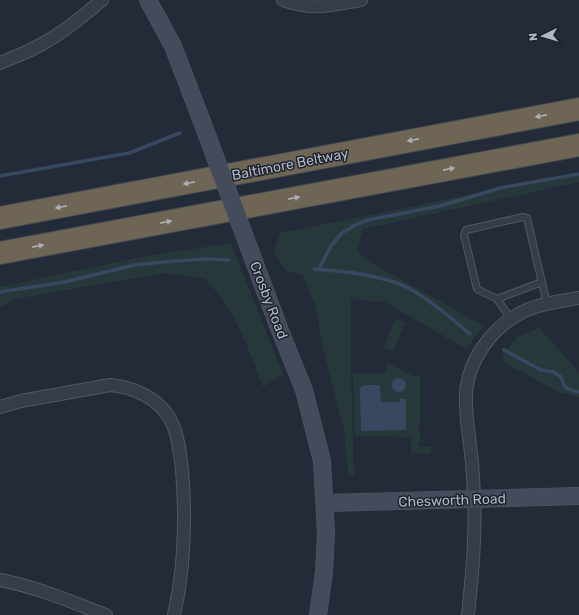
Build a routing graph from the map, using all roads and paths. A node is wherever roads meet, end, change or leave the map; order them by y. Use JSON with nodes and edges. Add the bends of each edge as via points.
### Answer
{"nodes":[{"id":1,"x":102,"y":0,"type":"edge"},
{"id":2,"x":148,"y":0,"type":"edge"},
{"id":3,"x":283,"y":0,"type":"edge"},
{"id":4,"x":361,"y":0,"type":"edge"},
{"id":5,"x":0,"y":63,"type":"edge"},
{"id":6,"x":579,"y":109,"type":"edge"},
{"id":7,"x":579,"y":145,"type":"edge"},
{"id":8,"x":0,"y":218,"type":"edge"},
{"id":9,"x":0,"y":253,"type":"edge"},
{"id":10,"x":542,"y":282,"type":"junction"},
{"id":11,"x":579,"y":298,"type":"edge"},
{"id":12,"x":497,"y":299,"type":"junction"},
{"id":13,"x":547,"y":304,"type":"junction"},
{"id":14,"x":511,"y":319,"type":"junction"},
{"id":15,"x":0,"y":408,"type":"edge"},
{"id":16,"x":579,"y":496,"type":"edge"},
{"id":17,"x":474,"y":499,"type":"junction"},
{"id":18,"x":326,"y":503,"type":"junction"},
{"id":19,"x":0,"y":580,"type":"edge"},
{"id":20,"x":106,"y":615,"type":"edge"},
{"id":21,"x":174,"y":615,"type":"edge"},
{"id":22,"x":318,"y":615,"type":"edge"},
{"id":23,"x":468,"y":615,"type":"edge"}],
"edges":[{"from":1,"to":5,"type":"street","via":[[43,44]]},
{"from":2,"to":18,"type":"main road","name":"Crosby Road","bridge":true,"via":[[172,46],[304,390],[322,461]]},
{"from":3,"to":4,"type":"street","via":[[300,6],[314,7]]},
{"from":6,"to":8,"type":"highway","name":"Baltimore Beltway","one_way":true},
{"from":9,"to":7,"type":"highway","one_way":true},
{"from":10,"to":12,"type":"lane"},
{"from":10,"to":12,"type":"lane","via":[[527,218],[466,230],[464,235],[477,288]]},
{"from":10,"to":13,"type":"lane"},
{"from":11,"to":13,"type":"street"},
{"from":12,"to":14,"type":"lane"},
{"from":13,"to":14,"type":"street","via":[[529,309]]},
{"from":14,"to":17,"type":"street","via":[[490,337],[468,378],[466,394]]},
{"from":15,"to":21,"type":"street","via":[[21,401],[110,385],[135,390],[150,399],[170,418],[176,434],[184,494],[183,570]]},
{"from":16,"to":17,"type":"main road","name":"Chesworth Road"},
{"from":17,"to":18,"type":"main road","name":"Chesworth Road"},
{"from":17,"to":23,"type":"street","via":[[474,561]]},
{"from":18,"to":22,"type":"main road","name":"Crosby Road","via":[[324,572]]},
{"from":19,"to":20,"type":"street","via":[[39,590]]}]}
